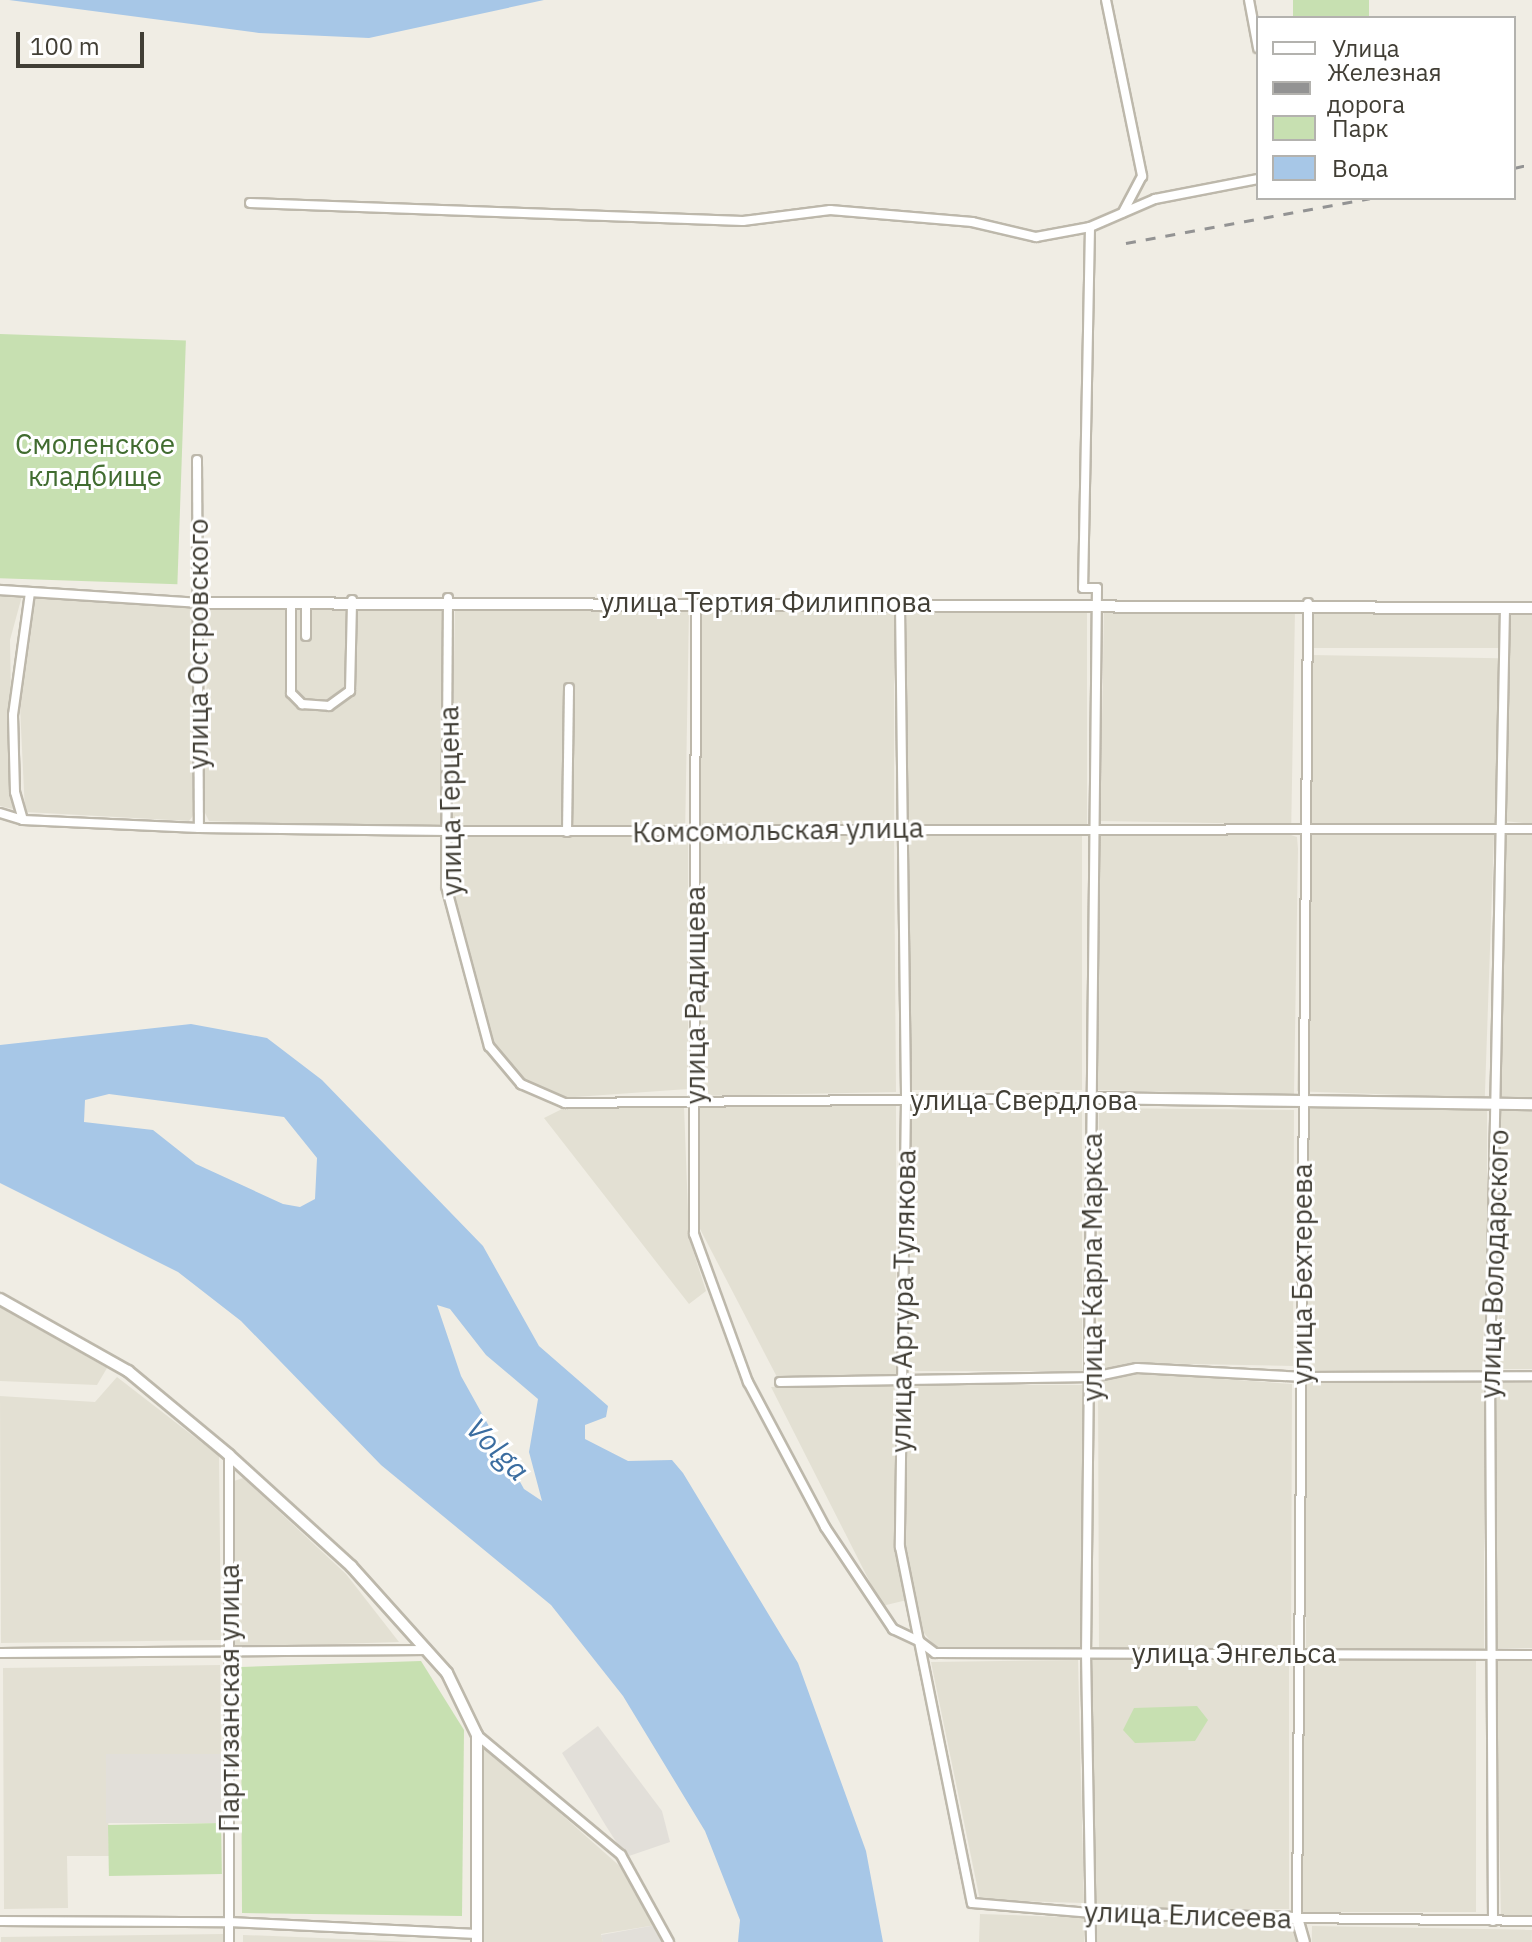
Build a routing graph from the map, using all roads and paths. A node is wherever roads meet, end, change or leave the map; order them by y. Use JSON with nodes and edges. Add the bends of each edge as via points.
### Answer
{"nodes":[{"id":1,"x":1106,"y":0,"type":"edge"},
{"id":2,"x":1249,"y":0,"type":"edge"},
{"id":3,"x":1256,"y":37,"type":"edge"},
{"id":4,"x":1256,"y":179,"type":"edge"},
{"id":5,"x":250,"y":203,"type":"dead end"},
{"id":6,"x":1123,"y":212,"type":"junction"},
{"id":7,"x":1090,"y":227,"type":"junction"},
{"id":8,"x":197,"y":460,"type":"dead end"},
{"id":9,"x":0,"y":590,"type":"edge"},
{"id":10,"x":30,"y":592,"type":"junction"},
{"id":11,"x":1096,"y":597,"type":"junction"},
{"id":12,"x":448,"y":598,"type":"junction"},
{"id":13,"x":352,"y":600,"type":"junction"},
{"id":14,"x":291,"y":602,"type":"junction"},
{"id":15,"x":306,"y":602,"type":"junction"},
{"id":16,"x":900,"y":602,"type":"junction"},
{"id":17,"x":201,"y":603,"type":"junction"},
{"id":18,"x":1308,"y":603,"type":"junction"},
{"id":19,"x":696,"y":604,"type":"junction"},
{"id":20,"x":1505,"y":608,"type":"junction"},
{"id":21,"x":1532,"y":608,"type":"edge"},
{"id":22,"x":306,"y":636,"type":"dead end"},
{"id":23,"x":569,"y":688,"type":"dead end"},
{"id":24,"x":0,"y":813,"type":"edge"},
{"id":25,"x":23,"y":820,"type":"junction"},
{"id":26,"x":199,"y":828,"type":"junction"},
{"id":27,"x":900,"y":828,"type":"junction"},
{"id":28,"x":1532,"y":829,"type":"edge"},
{"id":29,"x":695,"y":830,"type":"junction"},
{"id":30,"x":1499,"y":830,"type":"junction"},
{"id":31,"x":448,"y":831,"type":"junction"},
{"id":32,"x":1092,"y":831,"type":"junction"},
{"id":33,"x":1306,"y":831,"type":"junction"},
{"id":34,"x":567,"y":832,"type":"junction"},
{"id":35,"x":521,"y":1084,"type":"joint"},
{"id":36,"x":1093,"y":1098,"type":"junction"},
{"id":37,"x":695,"y":1101,"type":"junction"},
{"id":38,"x":906,"y":1101,"type":"junction"},
{"id":39,"x":1304,"y":1101,"type":"junction"},
{"id":40,"x":1498,"y":1104,"type":"junction"},
{"id":41,"x":1532,"y":1104,"type":"edge"},
{"id":42,"x":0,"y":1299,"type":"edge"},
{"id":43,"x":1490,"y":1375,"type":"junction"},
{"id":44,"x":1532,"y":1376,"type":"edge"},
{"id":45,"x":1093,"y":1377,"type":"junction"},
{"id":46,"x":1301,"y":1377,"type":"junction"},
{"id":47,"x":901,"y":1379,"type":"junction"},
{"id":48,"x":780,"y":1382,"type":"dead end"},
{"id":49,"x":229,"y":1455,"type":"junction"},
{"id":50,"x":919,"y":1641,"type":"junction"},
{"id":51,"x":428,"y":1650,"type":"junction"},
{"id":52,"x":229,"y":1652,"type":"junction"},
{"id":53,"x":1299,"y":1652,"type":"junction"},
{"id":54,"x":0,"y":1653,"type":"edge"},
{"id":55,"x":1086,"y":1653,"type":"junction"},
{"id":56,"x":1490,"y":1655,"type":"junction"},
{"id":57,"x":1532,"y":1655,"type":"edge"},
{"id":58,"x":477,"y":1735,"type":"junction"},
{"id":59,"x":987,"y":1908,"type":"joint"},
{"id":60,"x":1090,"y":1913,"type":"junction"},
{"id":61,"x":1297,"y":1918,"type":"junction"},
{"id":62,"x":0,"y":1921,"type":"edge"},
{"id":63,"x":1493,"y":1921,"type":"junction"},
{"id":64,"x":1532,"y":1921,"type":"edge"},
{"id":65,"x":229,"y":1922,"type":"junction"},
{"id":66,"x":477,"y":1938,"type":"edge"},
{"id":67,"x":229,"y":1942,"type":"edge"},
{"id":68,"x":669,"y":1942,"type":"edge"},
{"id":69,"x":1091,"y":1942,"type":"edge"},
{"id":70,"x":1304,"y":1942,"type":"edge"}],
"edges":[{"from":1,"to":6,"type":"street","via":[[1142,176]]},
{"from":2,"to":3,"type":"street"},
{"from":4,"to":6,"type":"street"},
{"from":5,"to":7,"type":"street","via":[[743,221],[830,210],[972,222],[1036,237]]},
{"from":6,"to":7,"type":"street"},
{"from":7,"to":11,"type":"street","via":[[1083,588]]},
{"from":8,"to":17,"type":"street","name":"улица Островского"},
{"from":9,"to":10,"type":"street","name":"улица Тертия Филиппова"},
{"from":10,"to":17,"type":"street","name":"улица Тертия Филиппова"},
{"from":10,"to":25,"type":"street","via":[[13,715],[15,792]]},
{"from":11,"to":16,"type":"street","name":"улица Тертия Филиппова"},
{"from":11,"to":18,"type":"street","name":"улица Тертия Филиппова"},
{"from":11,"to":32,"type":"street","name":"улица Карла Маркса"},
{"from":12,"to":13,"type":"street","name":"улица Тертия Филиппова"},
{"from":12,"to":19,"type":"street","name":"улица Тертия Филиппова"},
{"from":12,"to":31,"type":"street","name":"улица Герцена"},
{"from":13,"to":14,"type":"street","via":[[352,680],[337,705],[295,701]]},
{"from":13,"to":15,"type":"street","name":"улица Тертия Филиппова"},
{"from":14,"to":15,"type":"street","name":"улица Тертия Филиппова"},
{"from":14,"to":17,"type":"street","name":"улица Тертия Филиппова"},
{"from":15,"to":22,"type":"street"},
{"from":16,"to":19,"type":"street","name":"улица Тертия Филиппова"},
{"from":16,"to":27,"type":"street","name":"улица Артура Тулякова"},
{"from":17,"to":26,"type":"street","name":"улица Островского"},
{"from":18,"to":20,"type":"street","name":"улица Тертия Филиппова"},
{"from":18,"to":33,"type":"street","name":"улица Бехтерева"},
{"from":19,"to":29,"type":"street","name":"улица Радищева"},
{"from":20,"to":21,"type":"street","name":"улица Тертия Филиппова"},
{"from":20,"to":30,"type":"street","name":"улица Володарского"},
{"from":23,"to":34,"type":"street"},
{"from":24,"to":25,"type":"street","name":"Комсомольская улица"},
{"from":25,"to":26,"type":"street","name":"Комсомольская улица"},
{"from":26,"to":31,"type":"street","name":"Комсомольская улица"},
{"from":27,"to":29,"type":"street","name":"Комсомольская улица"},
{"from":27,"to":32,"type":"street","name":"Комсомольская улица"},
{"from":27,"to":38,"type":"street","name":"улица Артура Тулякова"},
{"from":28,"to":30,"type":"street","name":"Комсомольская улица"},
{"from":29,"to":34,"type":"street","name":"Комсомольская улица"},
{"from":29,"to":37,"type":"street","name":"улица Радищева"},
{"from":30,"to":33,"type":"street","name":"Комсомольская улица"},
{"from":30,"to":40,"type":"street","name":"улица Володарского"},
{"from":31,"to":34,"type":"street","name":"Комсомольская улица"},
{"from":31,"to":35,"type":"street","name":"улица Герцена","via":[[446,886],[489,1046]]},
{"from":32,"to":33,"type":"street","name":"Комсомольская улица"},
{"from":32,"to":36,"type":"street","name":"улица Карла Маркса"},
{"from":33,"to":39,"type":"street","name":"улица Бехтерева"},
{"from":35,"to":37,"type":"street","name":"улица Свердлова","via":[[565,1103]]},
{"from":36,"to":38,"type":"street","name":"улица Свердлова"},
{"from":36,"to":39,"type":"street","name":"улица Свердлова"},
{"from":36,"to":45,"type":"street","name":"улица Карла Маркса"},
{"from":37,"to":38,"type":"street","name":"улица Свердлова"},
{"from":37,"to":50,"type":"street","name":"улица Радищева","via":[[694,1234],[748,1382],[825,1527],[876,1608],[893,1629]]},
{"from":38,"to":47,"type":"street","name":"улица Артура Тулякова"},
{"from":39,"to":40,"type":"street","name":"улица Свердлова"},
{"from":39,"to":46,"type":"street","name":"улица Бехтерева"},
{"from":40,"to":41,"type":"street","name":"улица Свердлова"},
{"from":40,"to":43,"type":"street","name":"улица Володарского"},
{"from":42,"to":49,"type":"street","via":[[128,1371]]},
{"from":43,"to":44,"type":"street"},
{"from":43,"to":46,"type":"street"},
{"from":43,"to":56,"type":"street","name":"улица Володарского"},
{"from":45,"to":46,"type":"street","via":[[1137,1368]]},
{"from":45,"to":47,"type":"street"},
{"from":45,"to":55,"type":"street","name":"улица Карла Маркса"},
{"from":46,"to":53,"type":"street","name":"улица Бехтерева"},
{"from":47,"to":48,"type":"street"},
{"from":47,"to":50,"type":"street","name":"улица Артура Тулякова","via":[[900,1547]]},
{"from":49,"to":51,"type":"street","via":[[351,1566]]},
{"from":49,"to":52,"type":"street","name":"Партизанская улица"},
{"from":50,"to":55,"type":"street","name":"улица Энгельса","via":[[935,1653]]},
{"from":50,"to":59,"type":"street","name":"улица Артура Тулякова","via":[[966,1883],[972,1903]]},
{"from":51,"to":52,"type":"street"},
{"from":51,"to":58,"type":"street","via":[[463,1697]]},
{"from":52,"to":54,"type":"street"},
{"from":52,"to":65,"type":"street","name":"Партизанская улица"},
{"from":53,"to":55,"type":"street","name":"улица Энгельса"},
{"from":53,"to":56,"type":"street","name":"улица Энгельса"},
{"from":53,"to":61,"type":"street","name":"улица Бехтерева"},
{"from":55,"to":60,"type":"street","name":"улица Карла Маркса"},
{"from":56,"to":57,"type":"street","name":"улица Энгельса"},
{"from":56,"to":63,"type":"street","name":"улица Володарского"},
{"from":58,"to":66,"type":"street"},
{"from":58,"to":68,"type":"street","via":[[621,1855]]},
{"from":59,"to":60,"type":"street","name":"улица Елисеева"},
{"from":60,"to":61,"type":"street","name":"улица Елисеева"},
{"from":60,"to":69,"type":"street","name":"улица Карла Маркса"},
{"from":61,"to":63,"type":"street","name":"улица Елисеева"},
{"from":61,"to":70,"type":"street","name":"улица Бехтерева"},
{"from":62,"to":65,"type":"street"},
{"from":63,"to":64,"type":"street","name":"улица Елисеева"},
{"from":65,"to":66,"type":"street"},
{"from":65,"to":67,"type":"street","name":"Партизанская улица"}]}
